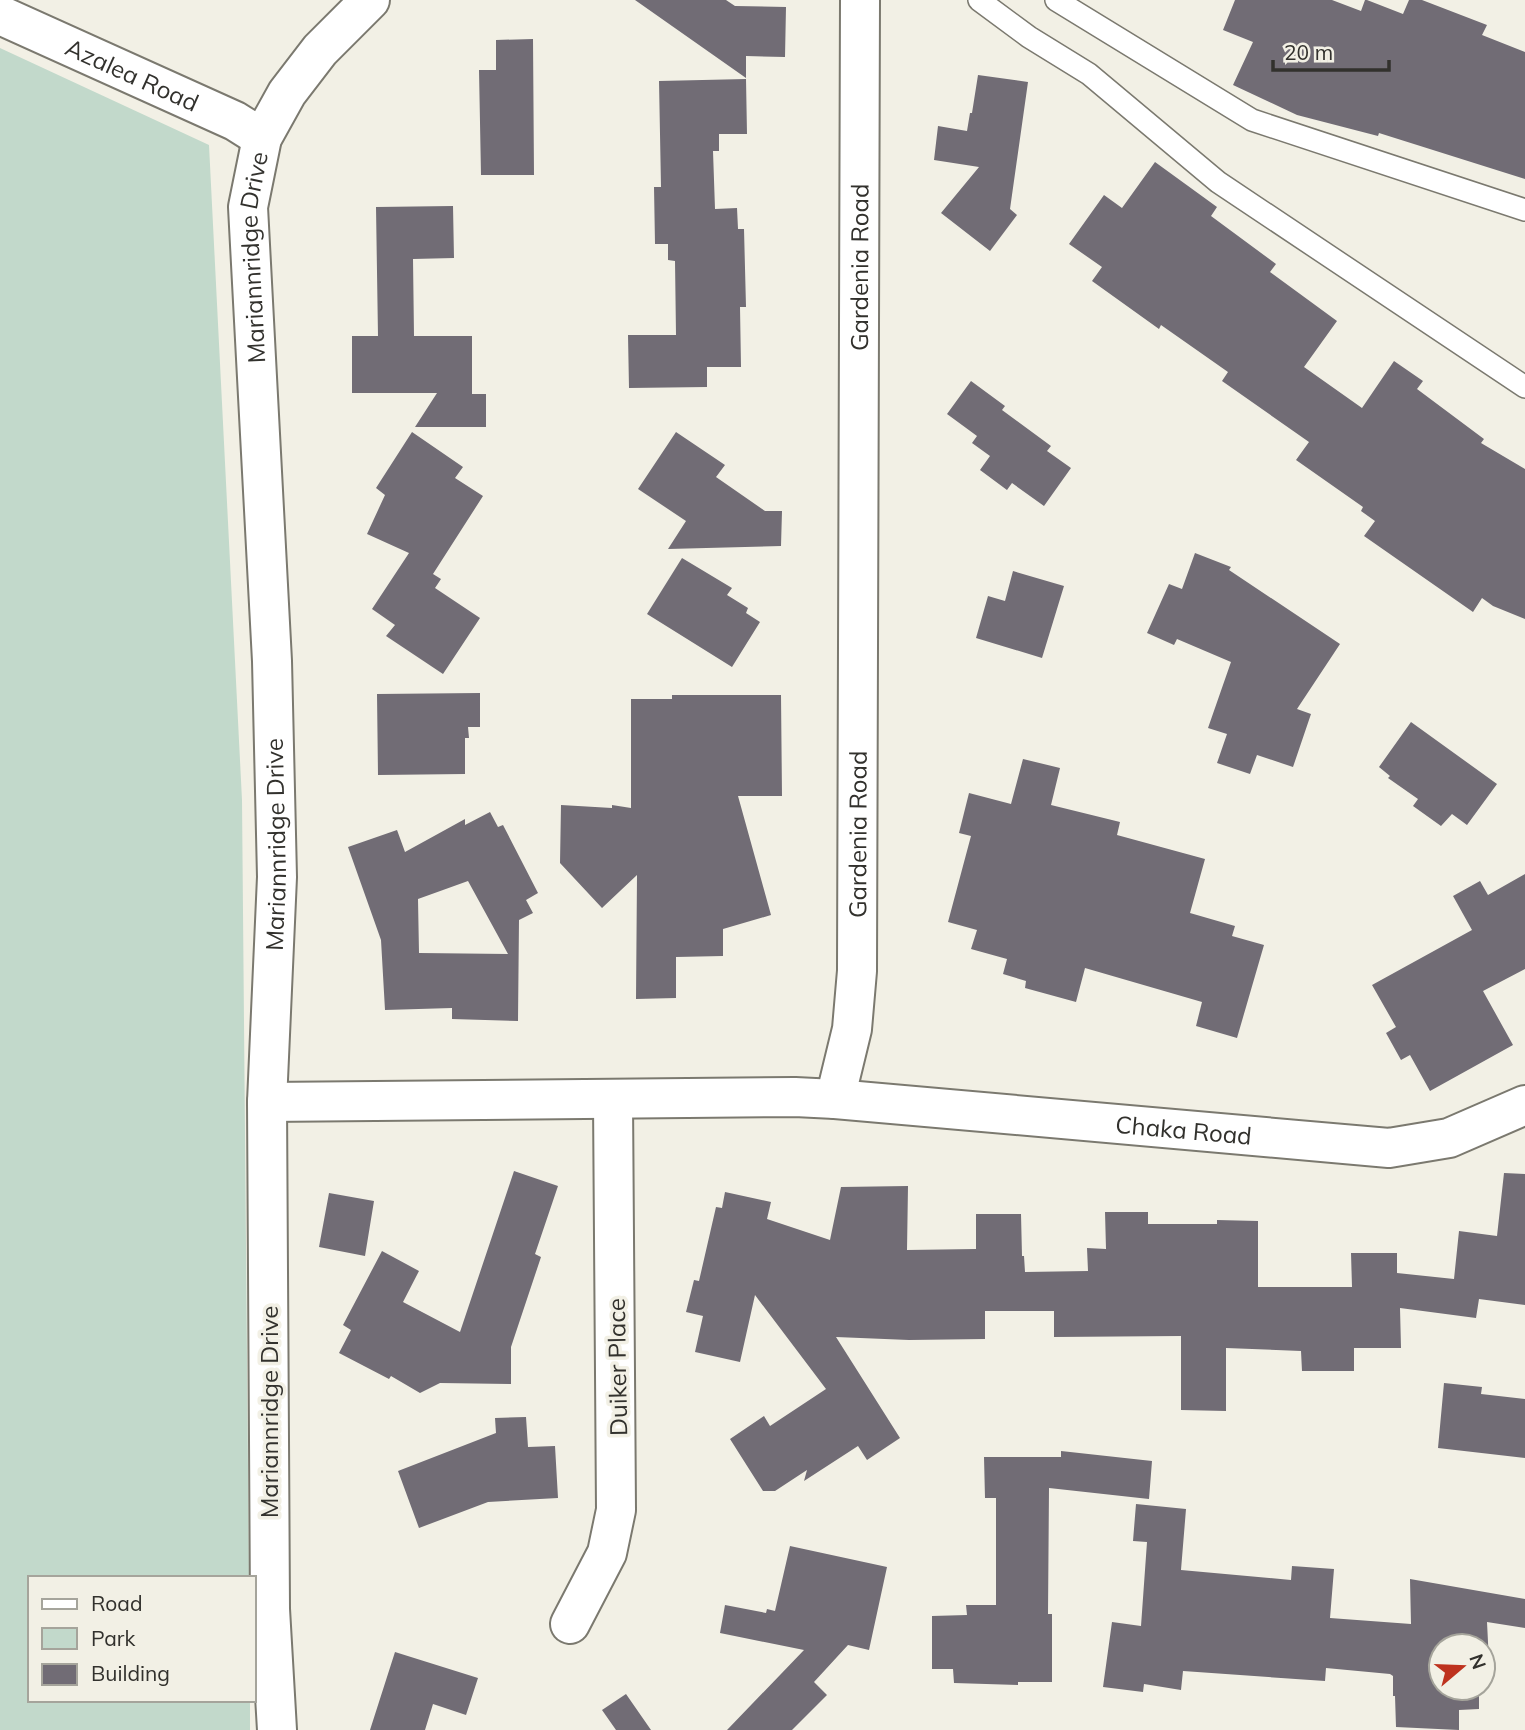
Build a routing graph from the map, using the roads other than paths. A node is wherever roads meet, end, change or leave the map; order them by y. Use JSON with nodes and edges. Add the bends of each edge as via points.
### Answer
{"nodes":[{"id":1,"x":370,"y":0,"type":"edge"},
{"id":2,"x":860,"y":0,"type":"edge"},
{"id":3,"x":979,"y":0,"type":"edge"},
{"id":4,"x":1056,"y":0,"type":"edge"},
{"id":5,"x":0,"y":15,"type":"edge"},
{"id":6,"x":262,"y":138,"type":"junction"},
{"id":7,"x":1525,"y":210,"type":"edge"},
{"id":8,"x":1525,"y":387,"type":"edge"},
{"id":9,"x":835,"y":1099,"type":"junction"},
{"id":10,"x":614,"y":1100,"type":"junction"},
{"id":11,"x":267,"y":1102,"type":"junction"},
{"id":12,"x":1525,"y":1105,"type":"edge"},
{"id":13,"x":570,"y":1624,"type":"dead end"},
{"id":14,"x":277,"y":1730,"type":"edge"}],
"edges":[{"from":1,"to":6,"type":"street","name":"Mariannridge Drive","via":[[320,50],[287,93]]},
{"from":2,"to":9,"type":"street","name":"Gardenia Road","via":[[857,971],[852,1029]]},
{"from":3,"to":8,"type":"lane","via":[[1089,74],[1218,182]]},
{"from":4,"to":7,"type":"lane","via":[[1252,120]]},
{"from":5,"to":6,"type":"street","name":"Azalea Road"},
{"from":6,"to":11,"type":"street","name":"Mariannridge Drive","via":[[248,207],[272,660],[277,877]]},
{"from":9,"to":10,"type":"street"},
{"from":9,"to":12,"type":"street","name":"Chaka Road","via":[[1389,1148],[1449,1138]]},
{"from":10,"to":11,"type":"street"},
{"from":10,"to":13,"type":"street","name":"Duiker Place","via":[[616,1510],[607,1553]]},
{"from":11,"to":14,"type":"street","name":"Mariannridge Drive","via":[[270,1609]]}]}
